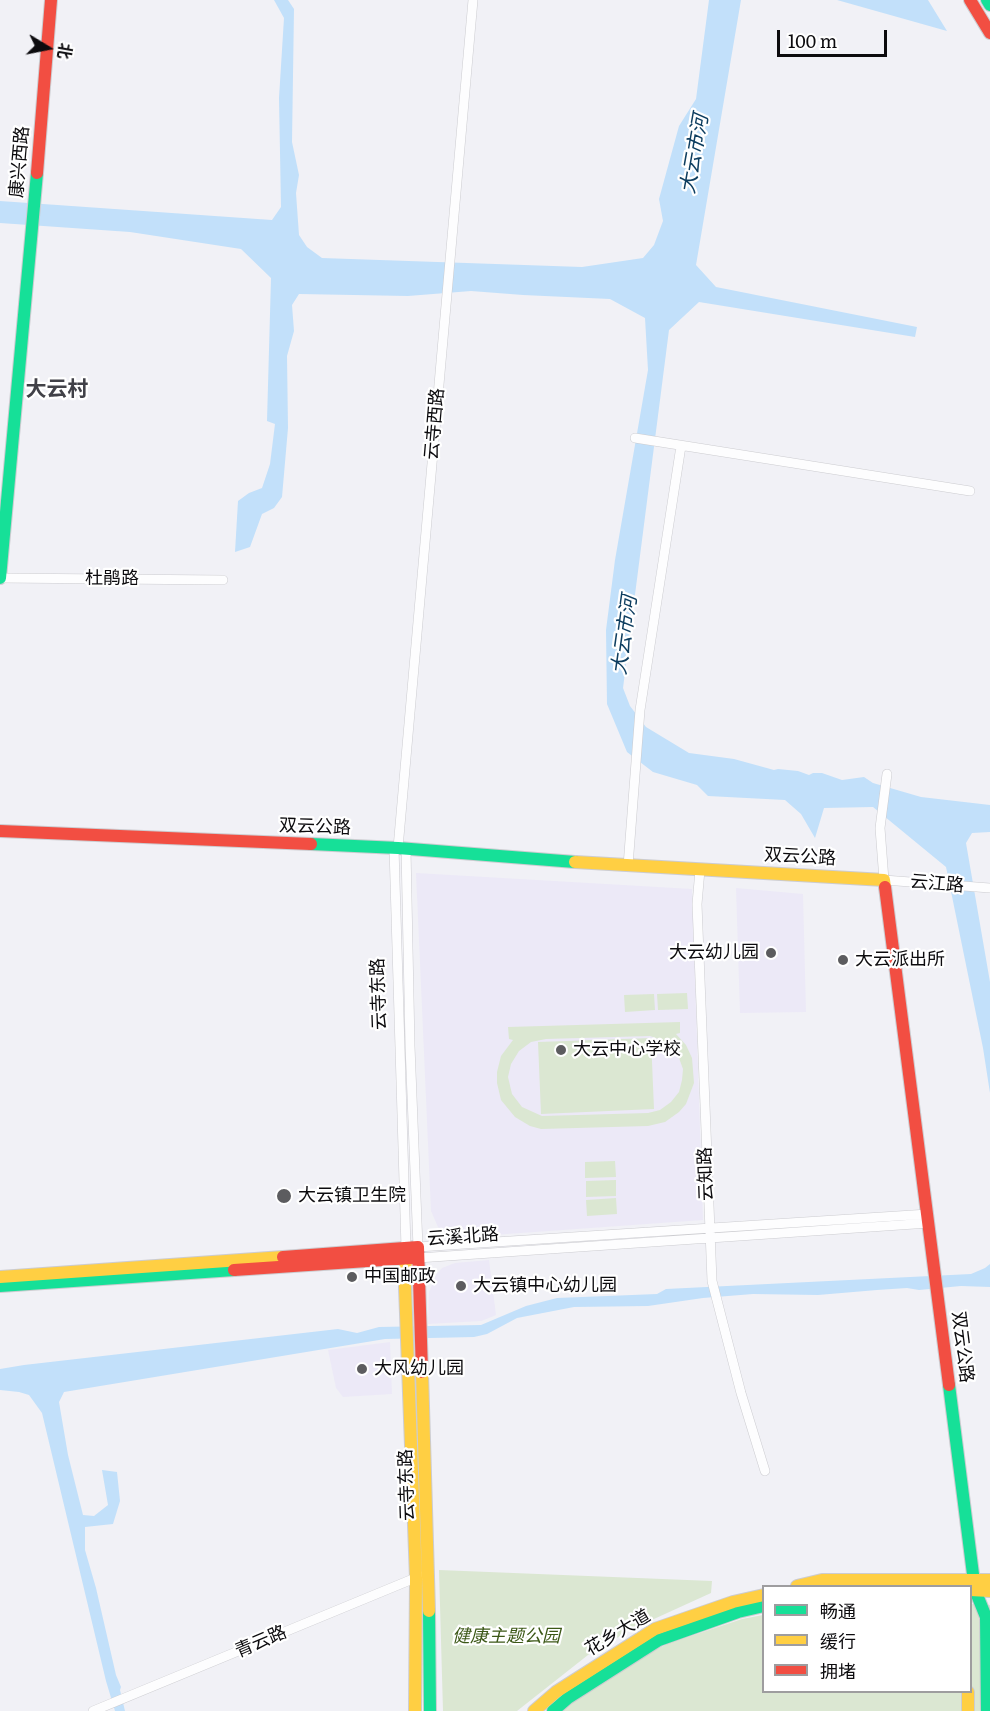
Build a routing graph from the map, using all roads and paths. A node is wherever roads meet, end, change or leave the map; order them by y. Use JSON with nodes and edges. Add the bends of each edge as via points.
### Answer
{"nodes":[{"id":1,"x":51,"y":0,"type":"edge"},
{"id":2,"x":473,"y":0,"type":"edge"},
{"id":3,"x":970,"y":0,"type":"edge"},
{"id":4,"x":987,"y":0,"type":"edge"},
{"id":5,"x":990,"y":5,"type":"edge"},
{"id":6,"x":990,"y":33,"type":"edge"},
{"id":7,"x":635,"y":438,"type":"dead end"},
{"id":8,"x":681,"y":446,"type":"junction"},
{"id":9,"x":970,"y":491,"type":"dead end"},
{"id":10,"x":0,"y":578,"type":"edge"},
{"id":11,"x":223,"y":580,"type":"dead end"},
{"id":12,"x":887,"y":774,"type":"dead end"},
{"id":13,"x":0,"y":831,"type":"edge"},
{"id":14,"x":399,"y":848,"type":"junction"},
{"id":15,"x":628,"y":866,"type":"junction"},
{"id":16,"x":700,"y":870,"type":"junction"},
{"id":17,"x":884,"y":880,"type":"junction"},
{"id":18,"x":990,"y":888,"type":"edge"},
{"id":19,"x":929,"y":1219,"type":"junction"},
{"id":20,"x":709,"y":1233,"type":"junction"},
{"id":21,"x":412,"y":1253,"type":"junction"},
{"id":22,"x":0,"y":1277,"type":"edge"},
{"id":23,"x":0,"y":1286,"type":"edge"},
{"id":24,"x":414,"y":1351,"type":"junction"},
{"id":25,"x":765,"y":1471,"type":"dead end"},
{"id":26,"x":428,"y":1572,"type":"junction"},
{"id":27,"x":416,"y":1578,"type":"junction"},
{"id":28,"x":990,"y":1580,"type":"edge"},
{"id":29,"x":804,"y":1585,"type":"edge"},
{"id":30,"x":897,"y":1585,"type":"edge"},
{"id":31,"x":971,"y":1585,"type":"edge"},
{"id":32,"x":972,"y":1590,"type":"edge"},
{"id":33,"x":990,"y":1591,"type":"edge"},
{"id":34,"x":762,"y":1595,"type":"edge"},
{"id":35,"x":762,"y":1606,"type":"edge"},
{"id":36,"x":968,"y":1693,"type":"edge"},
{"id":37,"x":93,"y":1711,"type":"edge"},
{"id":38,"x":415,"y":1711,"type":"edge"},
{"id":39,"x":430,"y":1711,"type":"edge"},
{"id":40,"x":534,"y":1711,"type":"edge"},
{"id":41,"x":553,"y":1711,"type":"edge"},
{"id":42,"x":968,"y":1711,"type":"edge"},
{"id":43,"x":987,"y":1711,"type":"edge"}],
"edges":[{"from":1,"to":10,"type":"main road","name":"康兴西路"},
{"from":2,"to":14,"type":"street","name":"云寺西路"},
{"from":3,"to":6,"type":"main road"},
{"from":4,"to":5,"type":"main road"},
{"from":7,"to":8,"type":"street"},
{"from":8,"to":9,"type":"street"},
{"from":8,"to":15,"type":"street","via":[[640,710]]},
{"from":10,"to":11,"type":"street","name":"杜鹃路"},
{"from":12,"to":17,"type":"street","via":[[880,828]]},
{"from":13,"to":14,"type":"main road","name":"双云公路"},
{"from":14,"to":15,"type":"main road","name":"双云公路"},
{"from":14,"to":21,"type":"street","name":"云寺东路"},
{"from":15,"to":16,"type":"main road","name":"双云公路"},
{"from":16,"to":17,"type":"main road","name":"双云公路"},
{"from":16,"to":20,"type":"street","name":"云知路","via":[[697,904]]},
{"from":17,"to":18,"type":"street","name":"云江路"},
{"from":17,"to":19,"type":"main road","name":"双云公路"},
{"from":19,"to":20,"type":"street","name":"云溪北路"},
{"from":19,"to":31,"type":"main road","name":"双云公路"},
{"from":20,"to":21,"type":"street","name":"云溪北路"},
{"from":20,"to":25,"type":"street","name":"云知路","via":[[711,1281]]},
{"from":21,"to":22,"type":"main road","name":"云溪北路"},
{"from":21,"to":23,"type":"main road","name":"云溪北路"},
{"from":21,"to":24,"type":"main road","name":"云寺东路"},
{"from":24,"to":26,"type":"main road","name":"云寺东路"},
{"from":24,"to":27,"type":"main road","name":"云寺东路"},
{"from":26,"to":27,"type":"street","name":"青云路"},
{"from":26,"to":39,"type":"main road","name":"云寺东路"},
{"from":27,"to":37,"type":"street","name":"青云路"},
{"from":27,"to":38,"type":"main road","name":"云寺东路"},
{"from":28,"to":32,"type":"main road"},
{"from":29,"to":30,"type":"main road","via":[[822,1580]]},
{"from":32,"to":33,"type":"main road"},
{"from":32,"to":43,"type":"main road","name":"双云公路","via":[[986,1617]]},
{"from":34,"to":40,"type":"main road","name":"花乡大道","via":[[655,1629],[556,1692]]},
{"from":35,"to":41,"type":"main road","name":"花乡大道","via":[[658,1640]]},
{"from":36,"to":42,"type":"main road"}]}
